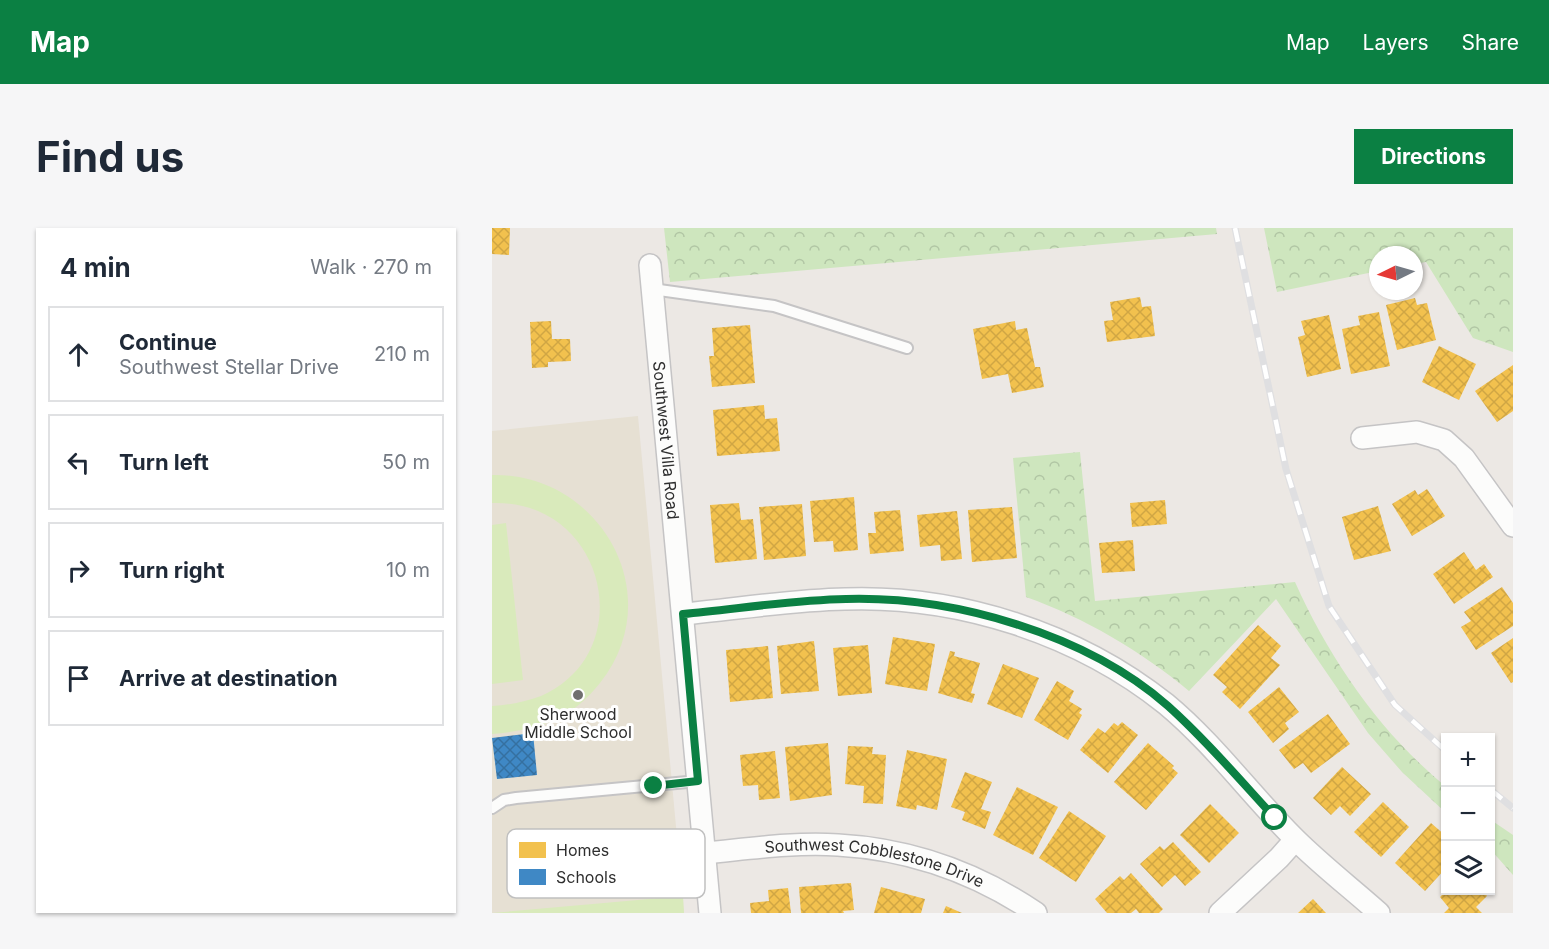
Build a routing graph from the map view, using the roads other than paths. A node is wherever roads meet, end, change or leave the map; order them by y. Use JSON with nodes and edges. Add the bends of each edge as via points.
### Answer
{"nodes":[{"id":1,"x":650,"y":265,"type":"dead end"},
{"id":2,"x":652,"y":289,"type":"junction"},
{"id":3,"x":907,"y":348,"type":"dead end"},
{"id":4,"x":1362,"y":438,"type":"dead end"},
{"id":5,"x":1513,"y":526,"type":"edge"},
{"id":6,"x":683,"y":614,"type":"junction"},
{"id":7,"x":698,"y":781,"type":"junction"},
{"id":8,"x":492,"y":808,"type":"edge"},
{"id":9,"x":703,"y":829,"type":"edge"},
{"id":10,"x":1295,"y":840,"type":"junction"},
{"id":11,"x":705,"y":853,"type":"joint"},
{"id":12,"x":710,"y":913,"type":"edge"},
{"id":13,"x":1035,"y":913,"type":"edge"},
{"id":14,"x":1220,"y":913,"type":"edge"},
{"id":15,"x":1379,"y":913,"type":"edge"}],
"edges":[{"from":1,"to":2,"type":"street","name":"Southwest Villa Road"},
{"from":2,"to":3,"type":"lane","via":[[774,306]]},
{"from":2,"to":6,"type":"street","name":"Southwest Villa Road"},
{"from":4,"to":5,"type":"street","via":[[1417,432],[1444,440],[1464,458]]},
{"from":6,"to":7,"type":"street","name":"Southwest Villa Road"},
{"from":6,"to":10,"type":"street","via":[[813,600],[868,599],[928,604],[998,618],[1029,629],[1105,662],[1166,705]]},
{"from":7,"to":8,"type":"lane","via":[[516,798]]},
{"from":7,"to":9,"type":"street","name":"Southwest Villa Road"},
{"from":10,"to":14,"type":"street"},
{"from":10,"to":15,"type":"street"},
{"from":11,"to":12,"type":"street","name":"Southwest Villa Road"},
{"from":11,"to":13,"type":"street","name":"Southwest Cobblestone Drive","via":[[837,845],[909,855],[963,873]]}]}
